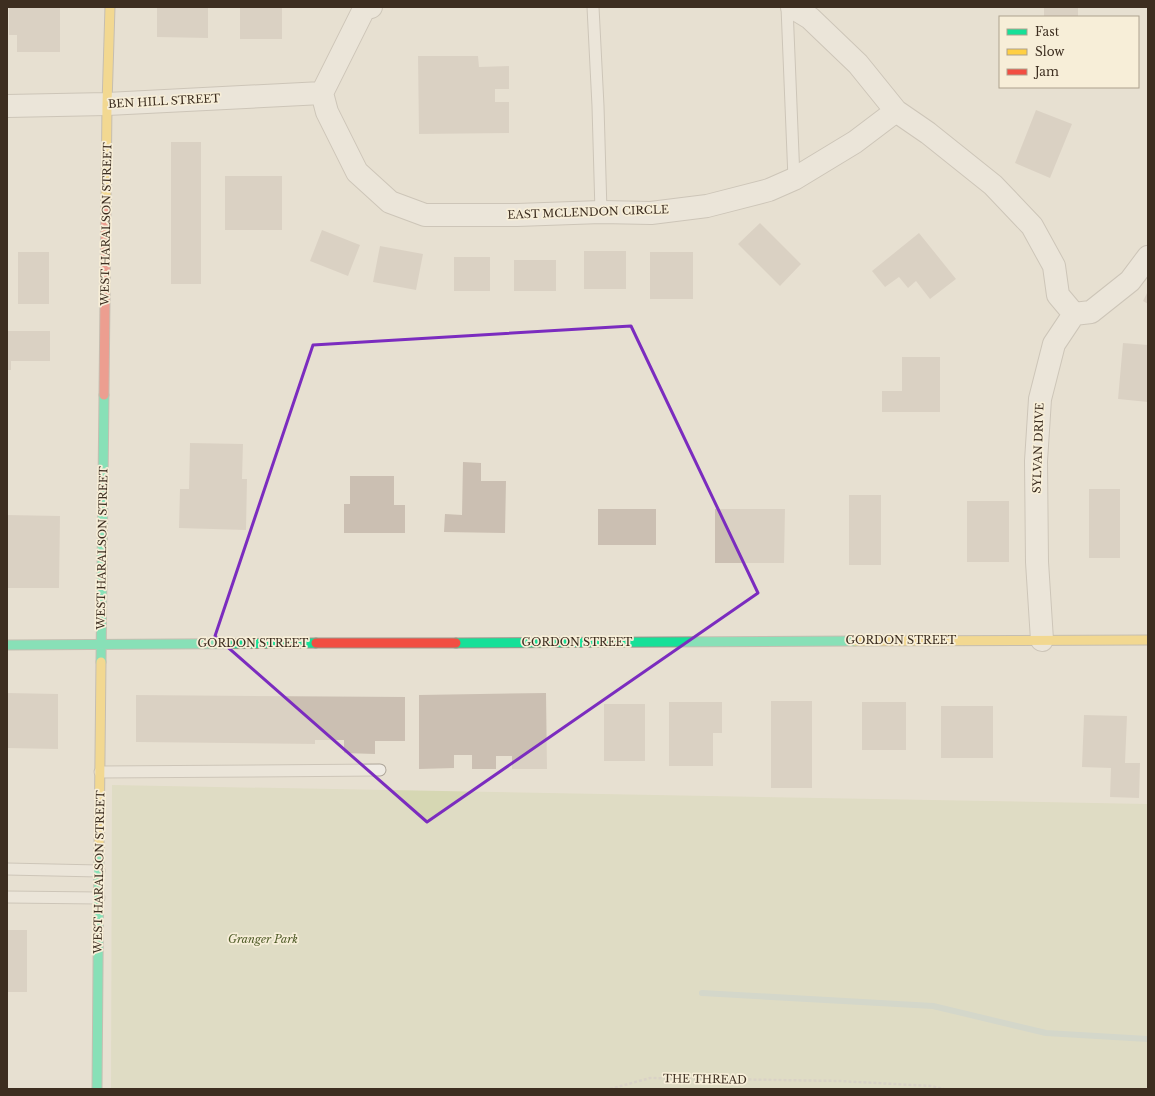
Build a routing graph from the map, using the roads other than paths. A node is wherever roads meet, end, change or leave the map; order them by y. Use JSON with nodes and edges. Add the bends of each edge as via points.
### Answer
{"nodes":[{"id":1,"x":110,"y":7,"type":"edge"},
{"id":2,"x":371,"y":7,"type":"edge"},
{"id":3,"x":593,"y":7,"type":"edge"},
{"id":4,"x":787,"y":7,"type":"edge"},
{"id":5,"x":792,"y":7,"type":"edge"},
{"id":6,"x":322,"y":93,"type":"junction"},
{"id":7,"x":107,"y":104,"type":"junction"},
{"id":8,"x":7,"y":106,"type":"edge"},
{"id":9,"x":896,"y":111,"type":"junction"},
{"id":10,"x":794,"y":179,"type":"junction"},
{"id":11,"x":601,"y":212,"type":"junction"},
{"id":12,"x":1148,"y":257,"type":"edge"},
{"id":13,"x":1074,"y":314,"type":"junction"},
{"id":14,"x":1042,"y":640,"type":"junction"},
{"id":15,"x":1148,"y":640,"type":"edge"},
{"id":16,"x":101,"y":644,"type":"junction"},
{"id":17,"x":7,"y":645,"type":"edge"},
{"id":18,"x":380,"y":770,"type":"dead end"},
{"id":19,"x":100,"y":772,"type":"junction"},
{"id":20,"x":7,"y":869,"type":"edge"},
{"id":21,"x":99,"y":871,"type":"junction"},
{"id":22,"x":7,"y":897,"type":"edge"},
{"id":23,"x":99,"y":898,"type":"junction"},
{"id":24,"x":96,"y":1089,"type":"edge"}],
"edges":[{"from":1,"to":7,"type":"street","name":"WEST HARALSON STREET"},
{"from":2,"to":6,"type":"street","via":[[364,9]]},
{"from":3,"to":11,"type":"lane"},
{"from":4,"to":10,"type":"lane"},
{"from":5,"to":9,"type":"street","via":[[810,18],[858,64]]},
{"from":6,"to":7,"type":"street","name":"BEN HILL STREET"},
{"from":6,"to":11,"type":"street","name":"EAST MCLENDON CIRCLE","via":[[328,112],[357,172],[390,202],[425,215]]},
{"from":7,"to":8,"type":"street","name":"BEN HILL STREET"},
{"from":7,"to":16,"type":"street","name":"WEST HARALSON STREET"},
{"from":9,"to":10,"type":"street","name":"EAST MCLENDON CIRCLE","via":[[855,142]]},
{"from":9,"to":13,"type":"street","via":[[993,185],[1032,226],[1054,266],[1058,295]]},
{"from":10,"to":11,"type":"street","name":"EAST MCLENDON CIRCLE","via":[[769,190],[707,206],[651,213]]},
{"from":12,"to":13,"type":"street","via":[[1130,281],[1092,312]]},
{"from":13,"to":14,"type":"street","name":"SYLVAN DRIVE","via":[[1054,344],[1040,400],[1036,461],[1037,562]]},
{"from":14,"to":15,"type":"street","name":"GORDON STREET"},
{"from":14,"to":16,"type":"street","name":"GORDON STREET"},
{"from":16,"to":17,"type":"street","name":"GORDON STREET"},
{"from":16,"to":19,"type":"street","name":"WEST HARALSON STREET"},
{"from":18,"to":19,"type":"lane"},
{"from":19,"to":21,"type":"street","name":"WEST HARALSON STREET"},
{"from":20,"to":21,"type":"lane"},
{"from":21,"to":23,"type":"street","name":"WEST HARALSON STREET"},
{"from":22,"to":23,"type":"lane"},
{"from":23,"to":24,"type":"street","name":"WEST HARALSON STREET"}]}
